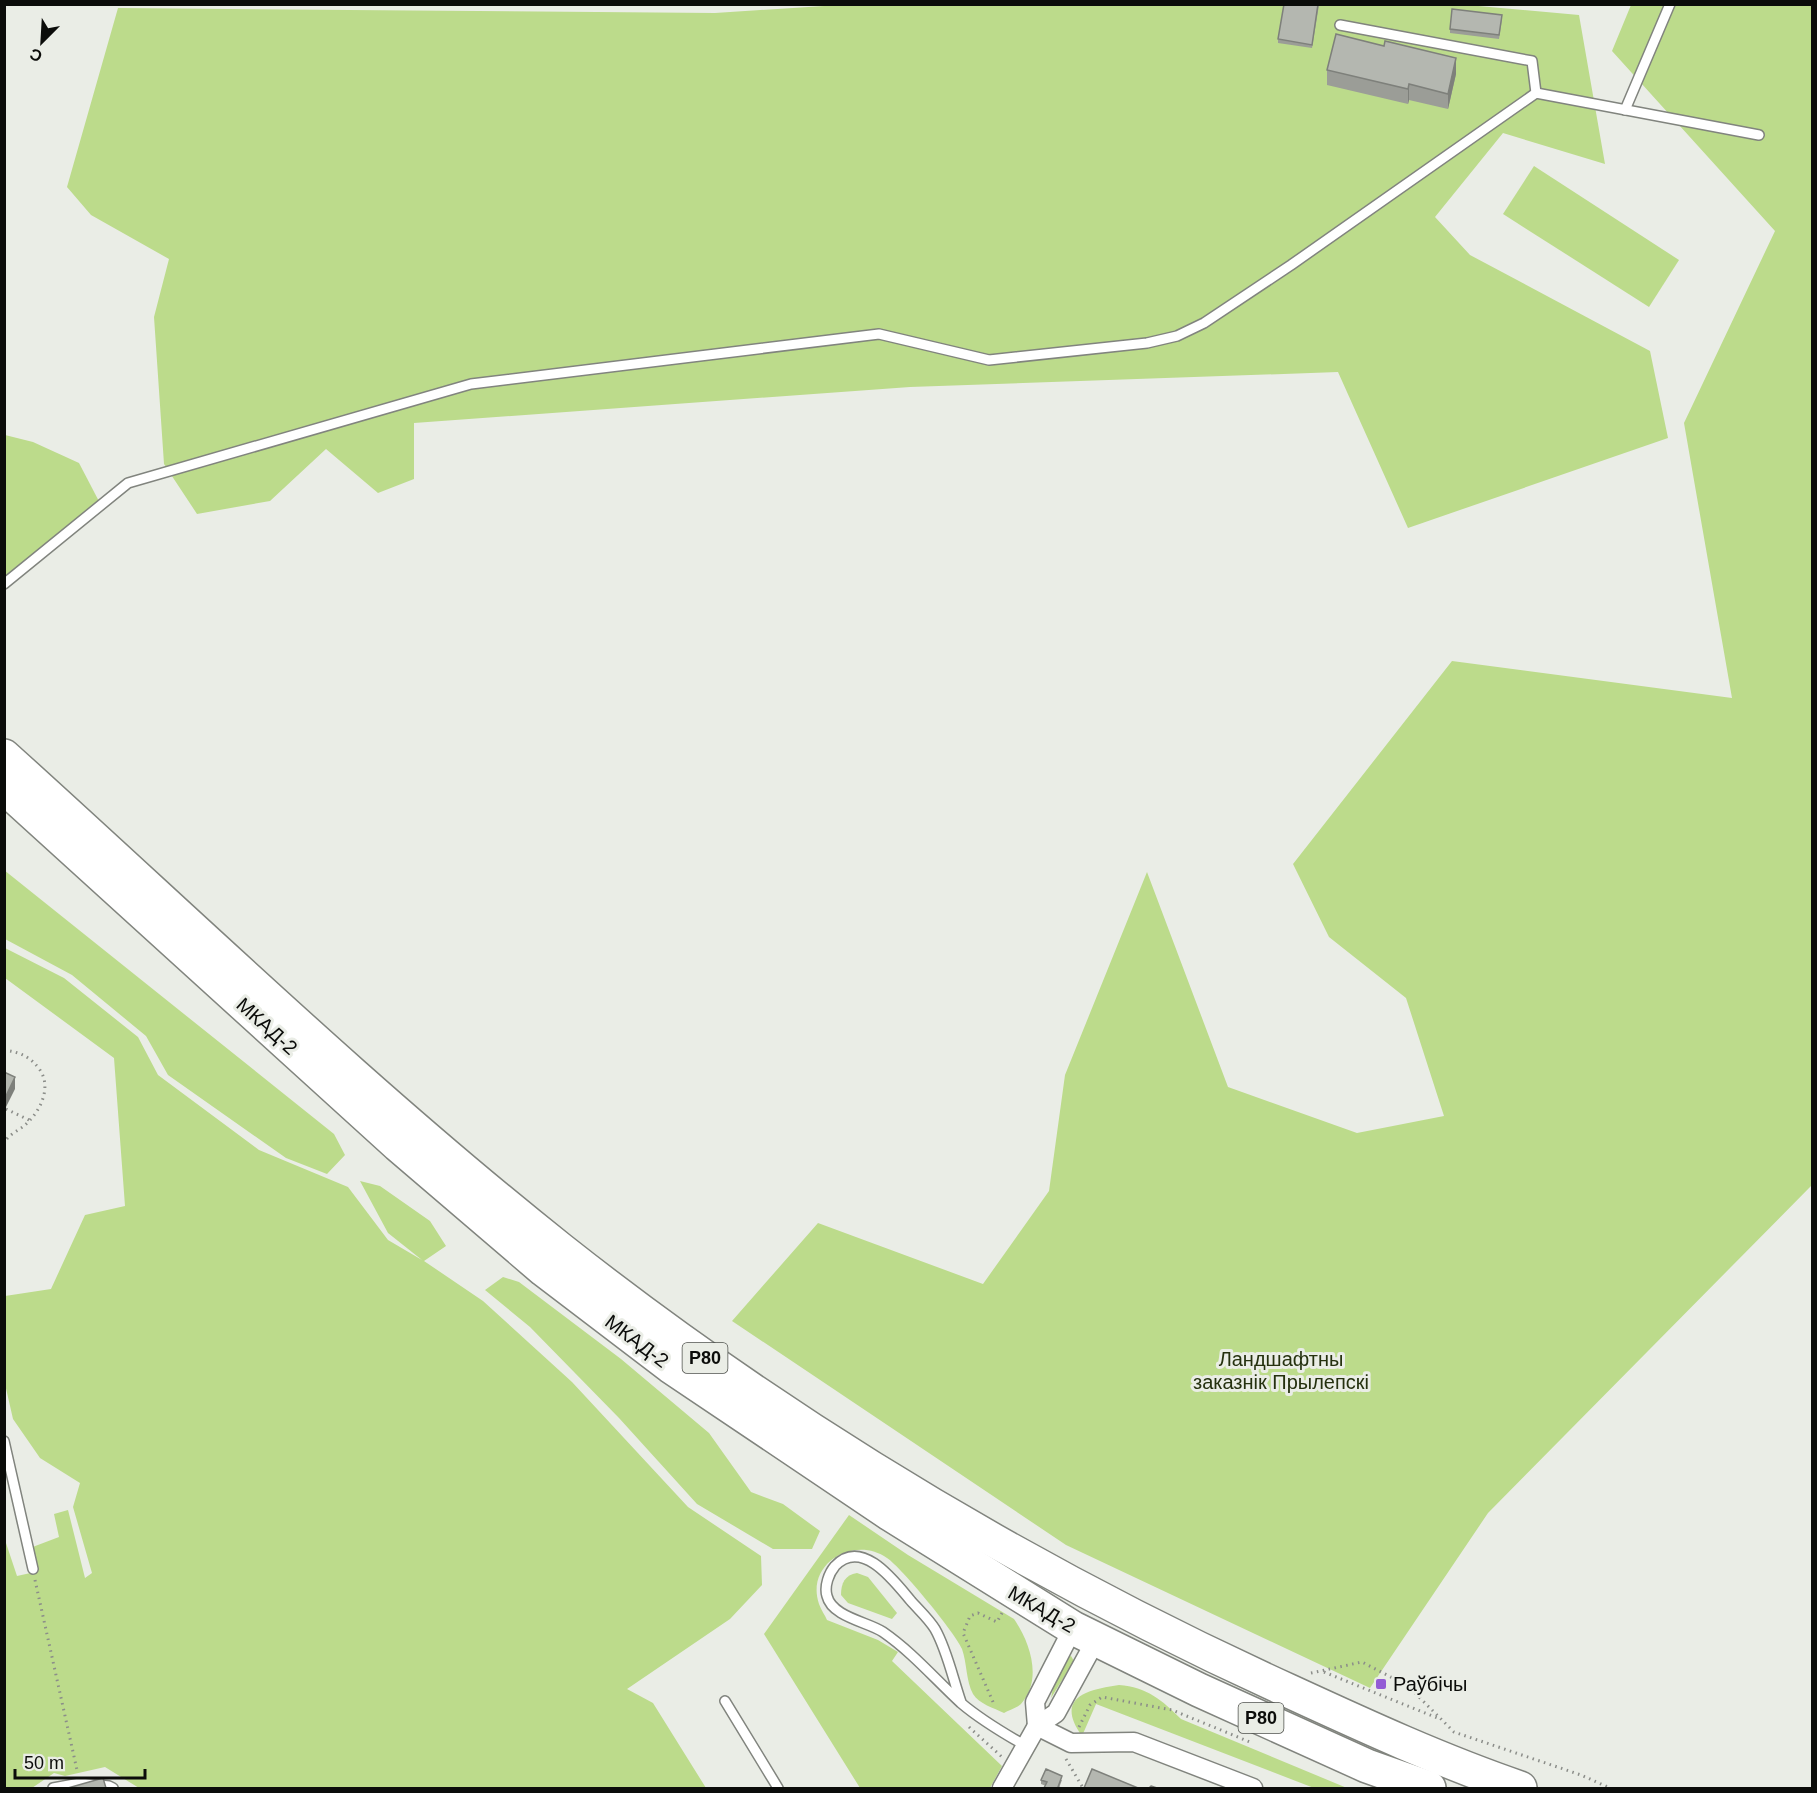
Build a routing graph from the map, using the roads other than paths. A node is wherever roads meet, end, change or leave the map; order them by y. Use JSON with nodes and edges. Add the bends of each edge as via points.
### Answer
{"nodes":[{"id":1,"x":1670,"y":4,"type":"edge"},
{"id":2,"x":1340,"y":25,"type":"dead end"},
{"id":3,"x":1536,"y":93,"type":"junction"},
{"id":4,"x":1625,"y":110,"type":"junction"},
{"id":5,"x":1759,"y":135,"type":"dead end"},
{"id":6,"x":4,"y":584,"type":"edge"},
{"id":7,"x":4,"y":756,"type":"edge"},
{"id":8,"x":4,"y":787,"type":"edge"},
{"id":9,"x":4,"y":1442,"type":"edge"},
{"id":10,"x":33,"y":1569,"type":"road end"},
{"id":11,"x":1069,"y":1584,"type":"junction"},
{"id":12,"x":1141,"y":1621,"type":"junction"},
{"id":13,"x":1088,"y":1629,"type":"junction"},
{"id":14,"x":725,"y":1701,"type":"dead end"},
{"id":15,"x":961,"y":1702,"type":"junction"},
{"id":16,"x":1037,"y":1726,"type":"junction"},
{"id":17,"x":1026,"y":1746,"type":"junction"},
{"id":18,"x":53,"y":1788,"type":"edge"},
{"id":19,"x":112,"y":1788,"type":"edge"},
{"id":20,"x":778,"y":1788,"type":"edge"},
{"id":21,"x":1002,"y":1788,"type":"edge"},
{"id":22,"x":1253,"y":1788,"type":"edge"},
{"id":23,"x":1430,"y":1788,"type":"edge"},
{"id":24,"x":1520,"y":1788,"type":"edge"}],
"edges":[{"from":1,"to":4,"type":"lane"},
{"from":2,"to":3,"type":"lane","via":[[1532,61]]},
{"from":3,"to":4,"type":"lane"},
{"from":3,"to":6,"type":"lane","via":[[1291,265],[1204,323],[1177,336],[1147,343],[989,360],[879,334],[471,384],[128,483]]},
{"from":4,"to":5,"type":"lane"},
{"from":7,"to":11,"type":"highway","number":"Р80","via":[[415,1129],[560,1248],[688,1347],[762,1397],[893,1481]]},
{"from":8,"to":13,"type":"highway","name":"МКАД-2","number":"Р80","via":[[398,1145],[544,1270],[670,1366],[899,1520]]},
{"from":9,"to":10,"type":"lane"},
{"from":11,"to":12,"type":"highway","number":"Р80"},
{"from":11,"to":13,"type":"highway"},
{"from":12,"to":13,"type":"highway"},
{"from":12,"to":24,"type":"highway","number":"Р80","via":[[1403,1743]]},
{"from":13,"to":16,"type":"street","via":[[1056,1713]]},
{"from":13,"to":16,"type":"street","via":[[1035,1702]]},
{"from":13,"to":23,"type":"highway","name":"МКАД-2","number":"Р80","via":[[1367,1766]]},
{"from":14,"to":20,"type":"lane"},
{"from":15,"to":15,"type":"lane","via":[[935,1629],[885,1570],[867,1559],[850,1557],[839,1562],[827,1583],[831,1605],[866,1622],[902,1647]]},
{"from":15,"to":17,"type":"lane","via":[[982,1720]]},
{"from":16,"to":17,"type":"street"},
{"from":16,"to":22,"type":"street","via":[[1067,1749],[1134,1742]]},
{"from":17,"to":21,"type":"street"},
{"from":18,"to":19,"type":"lane","via":[[81,1783]]}]}
